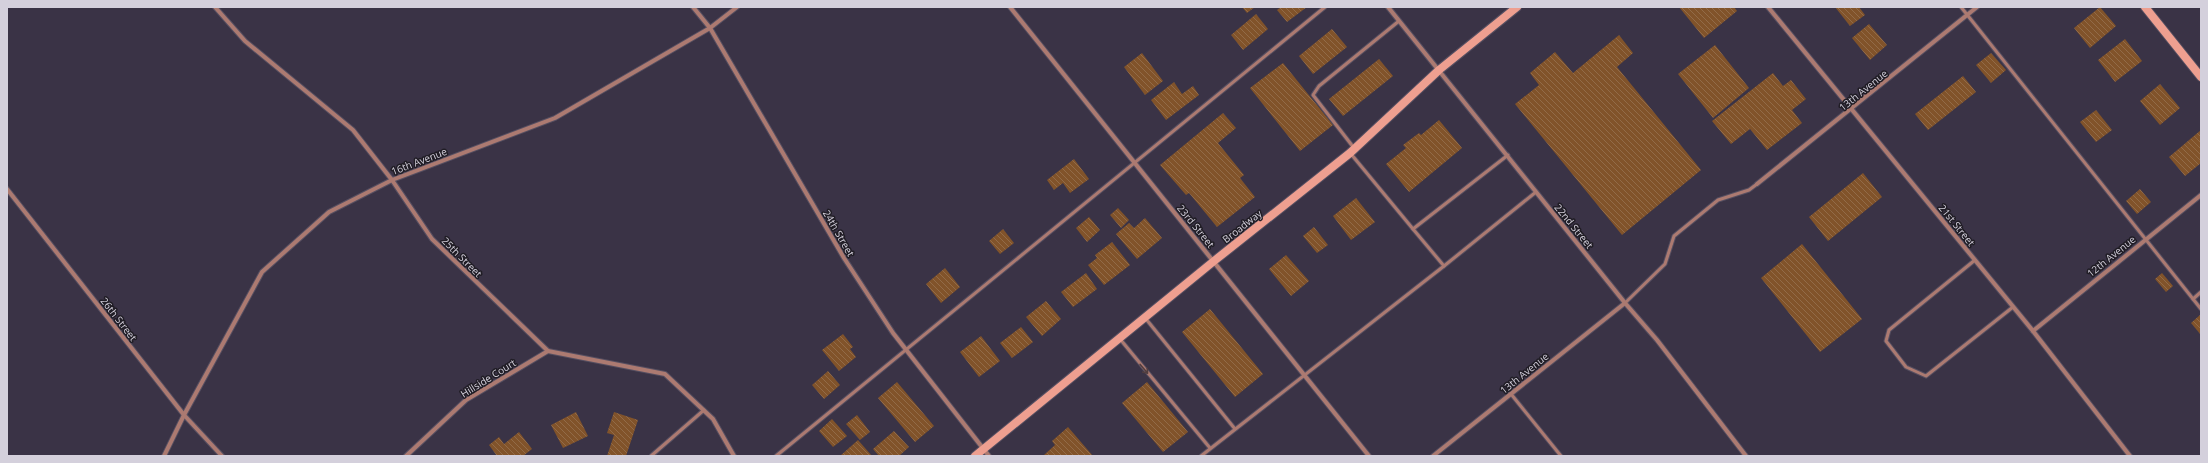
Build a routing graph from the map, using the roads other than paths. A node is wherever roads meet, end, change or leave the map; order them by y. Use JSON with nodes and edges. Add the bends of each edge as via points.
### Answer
{"nodes":[{"id":1,"x":215,"y":7,"type":"edge"},
{"id":2,"x":693,"y":7,"type":"edge"},
{"id":3,"x":737,"y":7,"type":"edge"},
{"id":4,"x":1010,"y":7,"type":"edge"},
{"id":5,"x":1325,"y":7,"type":"edge"},
{"id":6,"x":1388,"y":7,"type":"edge"},
{"id":7,"x":1517,"y":7,"type":"edge"},
{"id":8,"x":1768,"y":7,"type":"edge"},
{"id":9,"x":1961,"y":7,"type":"edge"},
{"id":10,"x":1977,"y":7,"type":"edge"},
{"id":11,"x":2145,"y":7,"type":"edge"},
{"id":12,"x":1967,"y":15,"type":"junction"},
{"id":13,"x":1399,"y":21,"type":"junction"},
{"id":14,"x":710,"y":28,"type":"junction"},
{"id":15,"x":1439,"y":70,"type":"junction"},
{"id":16,"x":2201,"y":77,"type":"edge"},
{"id":17,"x":1851,"y":110,"type":"junction"},
{"id":18,"x":1353,"y":151,"type":"junction"},
{"id":19,"x":1508,"y":155,"type":"junction"},
{"id":20,"x":1135,"y":162,"type":"junction"},
{"id":21,"x":392,"y":180,"type":"junction"},
{"id":22,"x":1757,"y":184,"type":"joint"},
{"id":23,"x":7,"y":189,"type":"edge"},
{"id":24,"x":1536,"y":192,"type":"junction"},
{"id":25,"x":2201,"y":195,"type":"edge"},
{"id":26,"x":1414,"y":229,"type":"junction"},
{"id":27,"x":2144,"y":239,"type":"junction"},
{"id":28,"x":1975,"y":260,"type":"junction"},
{"id":29,"x":1214,"y":261,"type":"junction"},
{"id":30,"x":1444,"y":266,"type":"junction"},
{"id":31,"x":2201,"y":292,"type":"edge"},
{"id":32,"x":2193,"y":299,"type":"junction"},
{"id":33,"x":1625,"y":303,"type":"junction"},
{"id":34,"x":2013,"y":307,"type":"junction"},
{"id":35,"x":2201,"y":309,"type":"edge"},
{"id":36,"x":1144,"y":318,"type":"junction"},
{"id":37,"x":2033,"y":331,"type":"junction"},
{"id":38,"x":1120,"y":338,"type":"junction"},
{"id":39,"x":905,"y":350,"type":"junction"},
{"id":40,"x":548,"y":351,"type":"junction"},
{"id":41,"x":1304,"y":374,"type":"junction"},
{"id":42,"x":1511,"y":394,"type":"junction"},
{"id":43,"x":704,"y":410,"type":"junction"},
{"id":44,"x":184,"y":415,"type":"junction"},
{"id":45,"x":1235,"y":429,"type":"junction"},
{"id":46,"x":1210,"y":448,"type":"junction"},
{"id":47,"x":984,"y":449,"type":"junction"},
{"id":48,"x":164,"y":456,"type":"edge"},
{"id":49,"x":222,"y":456,"type":"edge"},
{"id":50,"x":406,"y":456,"type":"edge"},
{"id":51,"x":652,"y":456,"type":"edge"},
{"id":52,"x":734,"y":456,"type":"edge"},
{"id":53,"x":776,"y":456,"type":"edge"},
{"id":54,"x":975,"y":456,"type":"edge"},
{"id":55,"x":989,"y":456,"type":"edge"},
{"id":56,"x":1201,"y":456,"type":"edge"},
{"id":57,"x":1369,"y":456,"type":"edge"},
{"id":58,"x":1432,"y":456,"type":"edge"},
{"id":59,"x":1561,"y":456,"type":"edge"},
{"id":60,"x":1746,"y":456,"type":"edge"},
{"id":61,"x":2130,"y":456,"type":"edge"}],
"edges":[{"from":1,"to":21,"type":"street","name":"25th Street","via":[[245,41],[353,130]]},
{"from":2,"to":14,"type":"street","name":"24th Street"},
{"from":3,"to":14,"type":"street","name":"16th Avenue"},
{"from":4,"to":20,"type":"street","name":"23rd Street"},
{"from":5,"to":20,"type":"lane"},
{"from":6,"to":13,"type":"street","name":"22nd Street"},
{"from":7,"to":15,"type":"main road","name":"Broadway"},
{"from":8,"to":17,"type":"street","name":"21st Street"},
{"from":9,"to":12,"type":"lane"},
{"from":10,"to":12,"type":"street","name":"13th Avenue"},
{"from":11,"to":16,"type":"main road"},
{"from":12,"to":17,"type":"street","name":"13th Avenue"},
{"from":12,"to":27,"type":"lane"},
{"from":13,"to":15,"type":"street","name":"22nd Street"},
{"from":13,"to":18,"type":"lane","via":[[1319,86],[1313,95]]},
{"from":14,"to":21,"type":"street","name":"16th Avenue","via":[[555,118]]},
{"from":14,"to":39,"type":"street","name":"24th Street","via":[[844,258]]},
{"from":15,"to":18,"type":"main road","name":"Broadway"},
{"from":15,"to":19,"type":"street","name":"22nd Street"},
{"from":17,"to":22,"type":"street","name":"13th Avenue"},
{"from":17,"to":28,"type":"street","name":"21st Street"},
{"from":18,"to":26,"type":"lane"},
{"from":18,"to":29,"type":"main road","name":"Broadway"},
{"from":19,"to":24,"type":"street","name":"22nd Street"},
{"from":19,"to":26,"type":"lane"},
{"from":20,"to":29,"type":"street","name":"23rd Street"},
{"from":20,"to":39,"type":"lane"},
{"from":21,"to":40,"type":"street","name":"25th Street","via":[[432,239]]},
{"from":21,"to":44,"type":"street","name":"16th Avenue","via":[[329,212],[262,272]]},
{"from":22,"to":33,"type":"lane","via":[[1749,190],[1718,200],[1674,236],[1665,264]]},
{"from":23,"to":44,"type":"street","name":"26th Street"},
{"from":24,"to":30,"type":"lane"},
{"from":24,"to":33,"type":"street","name":"22nd Street"},
{"from":25,"to":27,"type":"street","name":"12th Avenue"},
{"from":26,"to":30,"type":"lane"},
{"from":27,"to":32,"type":"lane"},
{"from":27,"to":37,"type":"street","name":"12th Avenue"},
{"from":28,"to":34,"type":"street","name":"21st Street"},
{"from":28,"to":34,"type":"lane","via":[[1889,330],[1886,341],[1906,367],[1926,376]]},
{"from":29,"to":36,"type":"main road","name":"Broadway"},
{"from":29,"to":41,"type":"street","name":"23rd Street"},
{"from":30,"to":41,"type":"lane"},
{"from":31,"to":32,"type":"lane"},
{"from":32,"to":35,"type":"lane"},
{"from":33,"to":42,"type":"street","name":"13th Avenue"},
{"from":33,"to":60,"type":"street","name":"22nd Street","via":[[1658,340]]},
{"from":34,"to":37,"type":"street","name":"21st Street"},
{"from":36,"to":38,"type":"main road","name":"Broadway"},
{"from":36,"to":45,"type":"lane"},
{"from":37,"to":61,"type":"street","name":"21st Street"},
{"from":38,"to":46,"type":"lane","one_way":true},
{"from":38,"to":47,"type":"main road","name":"Broadway"},
{"from":39,"to":47,"type":"street","name":"24th Street"},
{"from":39,"to":53,"type":"lane"},
{"from":40,"to":43,"type":"street","via":[[664,374]]},
{"from":40,"to":50,"type":"street","name":"Hillside Court","via":[[466,400]]},
{"from":41,"to":45,"type":"lane"},
{"from":41,"to":57,"type":"street","name":"23rd Street"},
{"from":42,"to":58,"type":"street","name":"13th Avenue"},
{"from":42,"to":59,"type":"lane"},
{"from":43,"to":51,"type":"lane"},
{"from":43,"to":52,"type":"street","via":[[713,419]]},
{"from":44,"to":48,"type":"street","name":"16th Avenue"},
{"from":44,"to":49,"type":"street","name":"26th Street"},
{"from":45,"to":46,"type":"lane"},
{"from":46,"to":56,"type":"lane"},
{"from":47,"to":54,"type":"main road","name":"Broadway"},
{"from":47,"to":55,"type":"street","name":"24th Street"}]}
